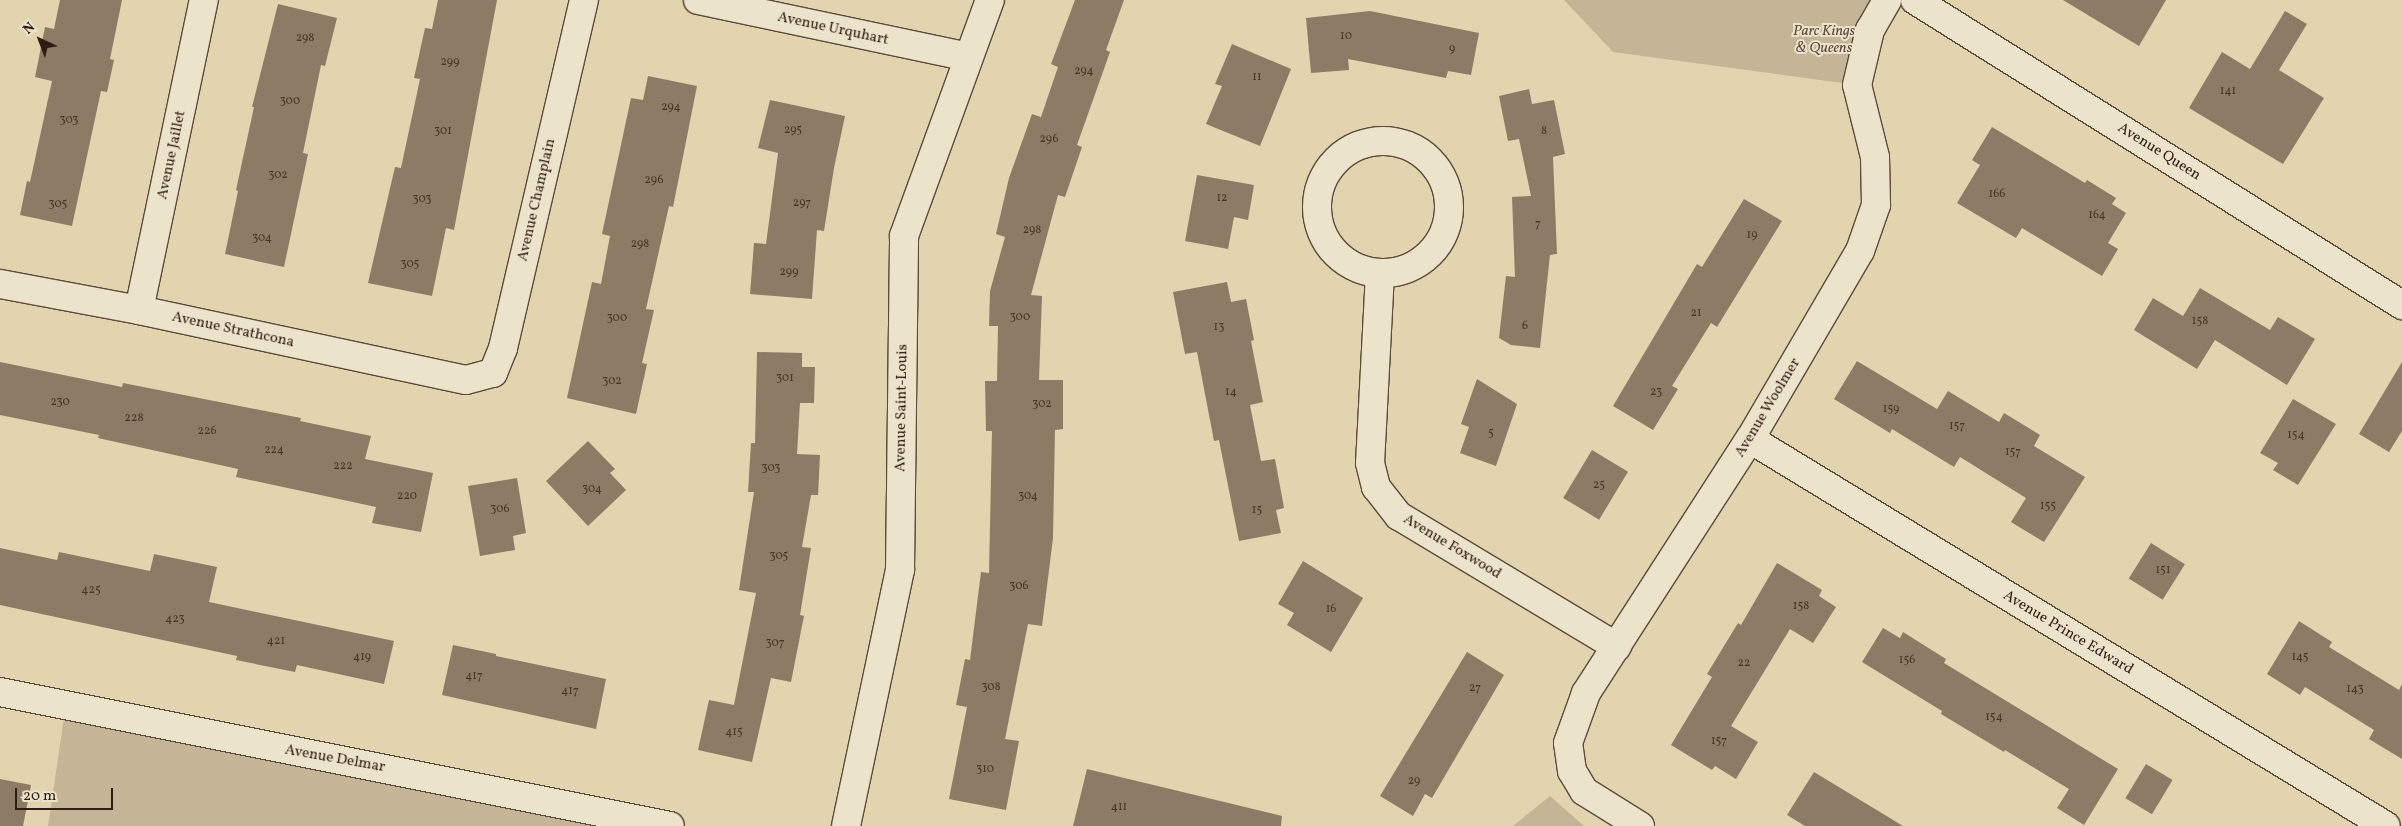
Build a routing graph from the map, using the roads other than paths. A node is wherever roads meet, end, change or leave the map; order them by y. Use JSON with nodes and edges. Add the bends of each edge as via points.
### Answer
{"nodes":[{"id":1,"x":204,"y":0,"type":"edge"},
{"id":2,"x":584,"y":0,"type":"edge"},
{"id":3,"x":698,"y":0,"type":"edge"},
{"id":4,"x":990,"y":0,"type":"edge"},
{"id":5,"x":1887,"y":0,"type":"edge"},
{"id":6,"x":1915,"y":0,"type":"edge"},
{"id":7,"x":968,"y":57,"type":"junction"},
{"id":8,"x":1380,"y":273,"type":"junction"},
{"id":9,"x":0,"y":284,"type":"edge"},
{"id":10,"x":2402,"y":304,"type":"edge"},
{"id":11,"x":139,"y":310,"type":"junction"},
{"id":12,"x":466,"y":380,"type":"joint"},
{"id":13,"x":1750,"y":439,"type":"junction"},
{"id":14,"x":1617,"y":647,"type":"junction"},
{"id":15,"x":0,"y":692,"type":"edge"},
{"id":16,"x":670,"y":826,"type":"edge"},
{"id":17,"x":846,"y":826,"type":"edge"},
{"id":18,"x":1640,"y":826,"type":"edge"},
{"id":19,"x":2386,"y":826,"type":"edge"}],
"edges":[{"from":1,"to":11,"type":"street","name":"Avenue Jaillet"},
{"from":2,"to":12,"type":"street","name":"Avenue Champlain","via":[[503,348],[492,373]]},
{"from":3,"to":7,"type":"street","name":"Avenue Urquhart"},
{"from":4,"to":7,"type":"street","name":"Avenue Saint-Louis"},
{"from":5,"to":13,"type":"street","name":"Avenue Woolmer","via":[[1870,30],[1857,85],[1874,157],[1876,205],[1860,251]]},
{"from":6,"to":10,"type":"street","name":"Avenue Queen"},
{"from":7,"to":17,"type":"street","name":"Avenue Saint-Louis","via":[[904,236],[900,570]]},
{"from":8,"to":8,"type":"street","via":[[1347,264],[1331,250],[1320,231],[1316,210],[1318,189],[1327,169],[1342,154],[1361,143],[1383,140],[1405,144],[1424,155],[1440,172],[1448,192],[1449,215],[1443,236],[1429,254],[1411,268],[1390,274]]},
{"from":8,"to":14,"type":"street","name":"Avenue Foxwood","via":[[1370,463],[1376,487],[1399,516]]},
{"from":9,"to":11,"type":"street","name":"Avenue Strathcona"},
{"from":11,"to":12,"type":"street","name":"Avenue Strathcona"},
{"from":13,"to":14,"type":"street","name":"Avenue Woolmer"},
{"from":13,"to":19,"type":"street","name":"Avenue Prince Edward"},
{"from":14,"to":18,"type":"street","name":"Avenue Woolmer","via":[[1586,693],[1568,743],[1572,771],[1584,792]]},
{"from":15,"to":16,"type":"street","name":"Avenue Delmar"}]}
